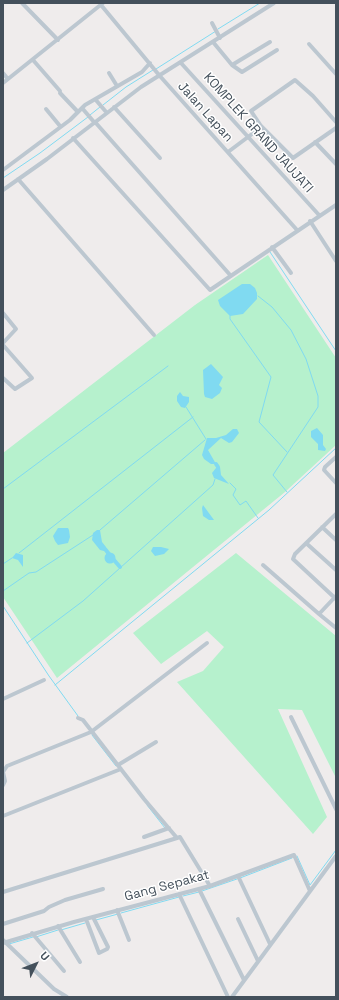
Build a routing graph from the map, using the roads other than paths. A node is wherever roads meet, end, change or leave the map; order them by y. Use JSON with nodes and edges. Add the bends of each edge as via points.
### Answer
{"nodes":[{"id":1,"x":22,"y":3,"type":"edge"},
{"id":2,"x":274,"y":3,"type":"edge"},
{"id":3,"x":102,"y":4,"type":"edge"},
{"id":4,"x":213,"y":25,"type":"dead end"},
{"id":5,"x":219,"y":36,"type":"junction"},
{"id":6,"x":58,"y":40,"type":"junction"},
{"id":7,"x":213,"y":42,"type":"junction"},
{"id":8,"x":270,"y":42,"type":"dead end"},
{"id":9,"x":309,"y":44,"type":"dead end"},
{"id":10,"x":277,"y":50,"type":"dead end"},
{"id":11,"x":33,"y":60,"type":"junction"},
{"id":12,"x":181,"y":63,"type":"junction"},
{"id":13,"x":151,"y":65,"type":"junction"},
{"id":14,"x":232,"y":65,"type":"junction"},
{"id":15,"x":3,"y":73,"type":"edge"},
{"id":16,"x":109,"y":74,"type":"dead end"},
{"id":17,"x":336,"y":74,"type":"edge"},
{"id":18,"x":160,"y":75,"type":"junction"},
{"id":19,"x":8,"y":79,"type":"junction"},
{"id":20,"x":3,"y":83,"type":"edge"},
{"id":21,"x":117,"y":86,"type":"junction"},
{"id":22,"x":96,"y":100,"type":"junction"},
{"id":23,"x":114,"y":107,"type":"junction"},
{"id":24,"x":46,"y":109,"type":"dead end"},
{"id":25,"x":83,"y":110,"type":"junction"},
{"id":26,"x":78,"y":112,"type":"junction"},
{"id":27,"x":107,"y":113,"type":"junction"},
{"id":28,"x":95,"y":122,"type":"junction"},
{"id":29,"x":336,"y":122,"type":"edge"},
{"id":30,"x":60,"y":126,"type":"junction"},
{"id":31,"x":336,"y":128,"type":"edge"},
{"id":32,"x":256,"y":131,"type":"dead end"},
{"id":33,"x":73,"y":138,"type":"junction"},
{"id":34,"x":248,"y":138,"type":"junction"},
{"id":35,"x":315,"y":142,"type":"junction"},
{"id":36,"x":228,"y":152,"type":"junction"},
{"id":37,"x":160,"y":158,"type":"dead end"},
{"id":38,"x":336,"y":164,"type":"edge"},
{"id":39,"x":3,"y":170,"type":"edge"},
{"id":40,"x":18,"y":179,"type":"junction"},
{"id":41,"x":3,"y":190,"type":"edge"},
{"id":42,"x":336,"y":205,"type":"edge"},
{"id":43,"x":319,"y":215,"type":"junction"},
{"id":44,"x":310,"y":221,"type":"junction"},
{"id":45,"x":297,"y":230,"type":"junction"},
{"id":46,"x":272,"y":248,"type":"junction"},
{"id":47,"x":336,"y":261,"type":"edge"},
{"id":48,"x":291,"y":273,"type":"dead end"},
{"id":49,"x":231,"y":276,"type":"junction"},
{"id":50,"x":3,"y":313,"type":"edge"},
{"id":51,"x":154,"y":335,"type":"dead end"},
{"id":52,"x":3,"y":344,"type":"edge"},
{"id":53,"x":3,"y":378,"type":"edge"},
{"id":54,"x":336,"y":457,"type":"edge"},
{"id":55,"x":336,"y":482,"type":"edge"},
{"id":56,"x":336,"y":514,"type":"edge"},
{"id":57,"x":322,"y":528,"type":"junction"},
{"id":58,"x":336,"y":540,"type":"edge"},
{"id":59,"x":306,"y":543,"type":"junction"},
{"id":60,"x":263,"y":565,"type":"dead end"},
{"id":61,"x":336,"y":570,"type":"edge"},
{"id":62,"x":336,"y":597,"type":"edge"},
{"id":63,"x":319,"y":614,"type":"junction"},
{"id":64,"x":336,"y":628,"type":"edge"},
{"id":65,"x":207,"y":642,"type":"dead end"},
{"id":66,"x":44,"y":680,"type":"dead end"},
{"id":67,"x":3,"y":699,"type":"edge"},
{"id":68,"x":291,"y":717,"type":"dead end"},
{"id":69,"x":78,"y":718,"type":"dead end"},
{"id":70,"x":91,"y":732,"type":"junction"},
{"id":71,"x":156,"y":742,"type":"dead end"},
{"id":72,"x":119,"y":768,"type":"junction"},
{"id":73,"x":3,"y":785,"type":"edge"},
{"id":74,"x":336,"y":809,"type":"edge"},
{"id":75,"x":3,"y":816,"type":"edge"},
{"id":76,"x":167,"y":829,"type":"junction"},
{"id":77,"x":144,"y":837,"type":"dead end"},
{"id":78,"x":177,"y":838,"type":"junction"},
{"id":79,"x":336,"y":856,"type":"edge"},
{"id":80,"x":238,"y":877,"type":"junction"},
{"id":81,"x":210,"y":886,"type":"junction"},
{"id":82,"x":103,"y":889,"type":"dead end"},
{"id":83,"x":200,"y":890,"type":"junction"},
{"id":84,"x":310,"y":891,"type":"junction"},
{"id":85,"x":3,"y":892,"type":"edge"},
{"id":86,"x":180,"y":896,"type":"junction"},
{"id":87,"x":118,"y":913,"type":"junction"},
{"id":88,"x":94,"y":919,"type":"junction"},
{"id":89,"x":238,"y":919,"type":"dead end"},
{"id":90,"x":87,"y":921,"type":"junction"},
{"id":91,"x":3,"y":924,"type":"edge"},
{"id":92,"x":59,"y":929,"type":"junction"},
{"id":93,"x":34,"y":935,"type":"junction"},
{"id":94,"x":129,"y":940,"type":"dead end"},
{"id":95,"x":4,"y":942,"type":"edge"},
{"id":96,"x":270,"y":944,"type":"junction"},
{"id":97,"x":258,"y":961,"type":"junction"},
{"id":98,"x":80,"y":962,"type":"dead end"},
{"id":99,"x":64,"y":971,"type":"dead end"},
{"id":100,"x":244,"y":980,"type":"junction"},
{"id":101,"x":67,"y":997,"type":"edge"},
{"id":102,"x":228,"y":997,"type":"edge"},
{"id":103,"x":232,"y":997,"type":"edge"}],
"edges":[{"from":1,"to":6,"type":"street"},
{"from":2,"to":5,"type":"street"},
{"from":3,"to":6,"type":"street"},
{"from":3,"to":13,"type":"street","name":"Jalan Lapan"},
{"from":4,"to":5,"type":"street"},
{"from":5,"to":7,"type":"street"},
{"from":6,"to":11,"type":"street"},
{"from":7,"to":12,"type":"street"},
{"from":7,"to":14,"type":"street"},
{"from":8,"to":14,"type":"street"},
{"from":9,"to":17,"type":"street"},
{"from":10,"to":14,"type":"street","via":[[242,72]]},
{"from":11,"to":19,"type":"street"},
{"from":11,"to":26,"type":"street"},
{"from":12,"to":18,"type":"street"},
{"from":12,"to":34,"type":"street","name":"KOMPLEK GRAND JAUJATI"},
{"from":13,"to":18,"type":"street","name":"Jalan Lapan"},
{"from":13,"to":21,"type":"street"},
{"from":15,"to":19,"type":"street"},
{"from":16,"to":21,"type":"street"},
{"from":18,"to":23,"type":"street"},
{"from":18,"to":36,"type":"street","name":"Jalan Lapan"},
{"from":19,"to":20,"type":"street"},
{"from":21,"to":22,"type":"street"},
{"from":22,"to":25,"type":"street"},
{"from":22,"to":27,"type":"street"},
{"from":23,"to":27,"type":"street"},
{"from":23,"to":37,"type":"street"},
{"from":24,"to":30,"type":"street"},
{"from":25,"to":26,"type":"street"},
{"from":25,"to":28,"type":"street"},
{"from":26,"to":30,"type":"street"},
{"from":27,"to":28,"type":"street"},
{"from":28,"to":33,"type":"street"},
{"from":28,"to":49,"type":"street"},
{"from":29,"to":35,"type":"street","via":[[295,80],[251,110],[261,126],[290,157],[295,157]]},
{"from":30,"to":39,"type":"street"},
{"from":31,"to":35,"type":"street"},
{"from":32,"to":34,"type":"street"},
{"from":33,"to":40,"type":"street"},
{"from":33,"to":49,"type":"street","via":[[210,290]]},
{"from":34,"to":36,"type":"street"},
{"from":34,"to":43,"type":"street","name":"KOMPLEK GRAND JAUJATI"},
{"from":35,"to":38,"type":"street"},
{"from":36,"to":45,"type":"street","name":"Jalan Lapan"},
{"from":40,"to":41,"type":"street"},
{"from":40,"to":51,"type":"street"},
{"from":42,"to":43,"type":"street"},
{"from":43,"to":44,"type":"street"},
{"from":44,"to":45,"type":"street"},
{"from":44,"to":47,"type":"street"},
{"from":45,"to":46,"type":"street"},
{"from":46,"to":48,"type":"street"},
{"from":46,"to":49,"type":"street"},
{"from":50,"to":52,"type":"street","via":[[16,329]]},
{"from":52,"to":53,"type":"street","via":[[32,378],[15,389]]},
{"from":54,"to":55,"type":"street","via":[[324,470]]},
{"from":56,"to":57,"type":"street"},
{"from":57,"to":58,"type":"street"},
{"from":57,"to":59,"type":"street"},
{"from":59,"to":61,"type":"street"},
{"from":59,"to":62,"type":"street","via":[[293,559]]},
{"from":60,"to":63,"type":"street"},
{"from":62,"to":63,"type":"street"},
{"from":63,"to":64,"type":"street"},
{"from":65,"to":70,"type":"street"},
{"from":66,"to":67,"type":"street"},
{"from":68,"to":74,"type":"street"},
{"from":69,"to":70,"type":"street","via":[[82,719]]},
{"from":70,"to":72,"type":"street"},
{"from":70,"to":73,"type":"street","via":[[7,766],[3,772]]},
{"from":71,"to":72,"type":"street"},
{"from":72,"to":75,"type":"street"},
{"from":72,"to":76,"type":"street"},
{"from":76,"to":77,"type":"street"},
{"from":76,"to":78,"type":"street"},
{"from":78,"to":81,"type":"street","via":[[180,837]]},
{"from":78,"to":85,"type":"street"},
{"from":79,"to":84,"type":"street"},
{"from":80,"to":81,"type":"street","name":"Gang Sepakat"},
{"from":80,"to":84,"type":"street","name":"Gang Sepakat","via":[[294,855]]},
{"from":80,"to":96,"type":"street"},
{"from":81,"to":83,"type":"street","name":"Gang Sepakat"},
{"from":82,"to":91,"type":"street"},
{"from":83,"to":86,"type":"street","name":"Gang Sepakat"},
{"from":83,"to":100,"type":"street"},
{"from":84,"to":96,"type":"street"},
{"from":86,"to":87,"type":"street","name":"Gang Sepakat"},
{"from":86,"to":102,"type":"street"},
{"from":87,"to":88,"type":"street","name":"Gang Sepakat"},
{"from":87,"to":94,"type":"street"},
{"from":88,"to":90,"type":"street","name":"Gang Sepakat"},
{"from":88,"to":90,"type":"street","via":[[107,949],[99,953]]},
{"from":89,"to":97,"type":"street"},
{"from":90,"to":92,"type":"street","name":"Gang Sepakat"},
{"from":92,"to":93,"type":"street","name":"Gang Sepakat"},
{"from":92,"to":98,"type":"street"},
{"from":93,"to":95,"type":"street","name":"Gang Sepakat"},
{"from":93,"to":99,"type":"street"},
{"from":95,"to":101,"type":"street","via":[[54,989]]},
{"from":96,"to":97,"type":"street"},
{"from":97,"to":100,"type":"street"},
{"from":100,"to":103,"type":"street"}]}
